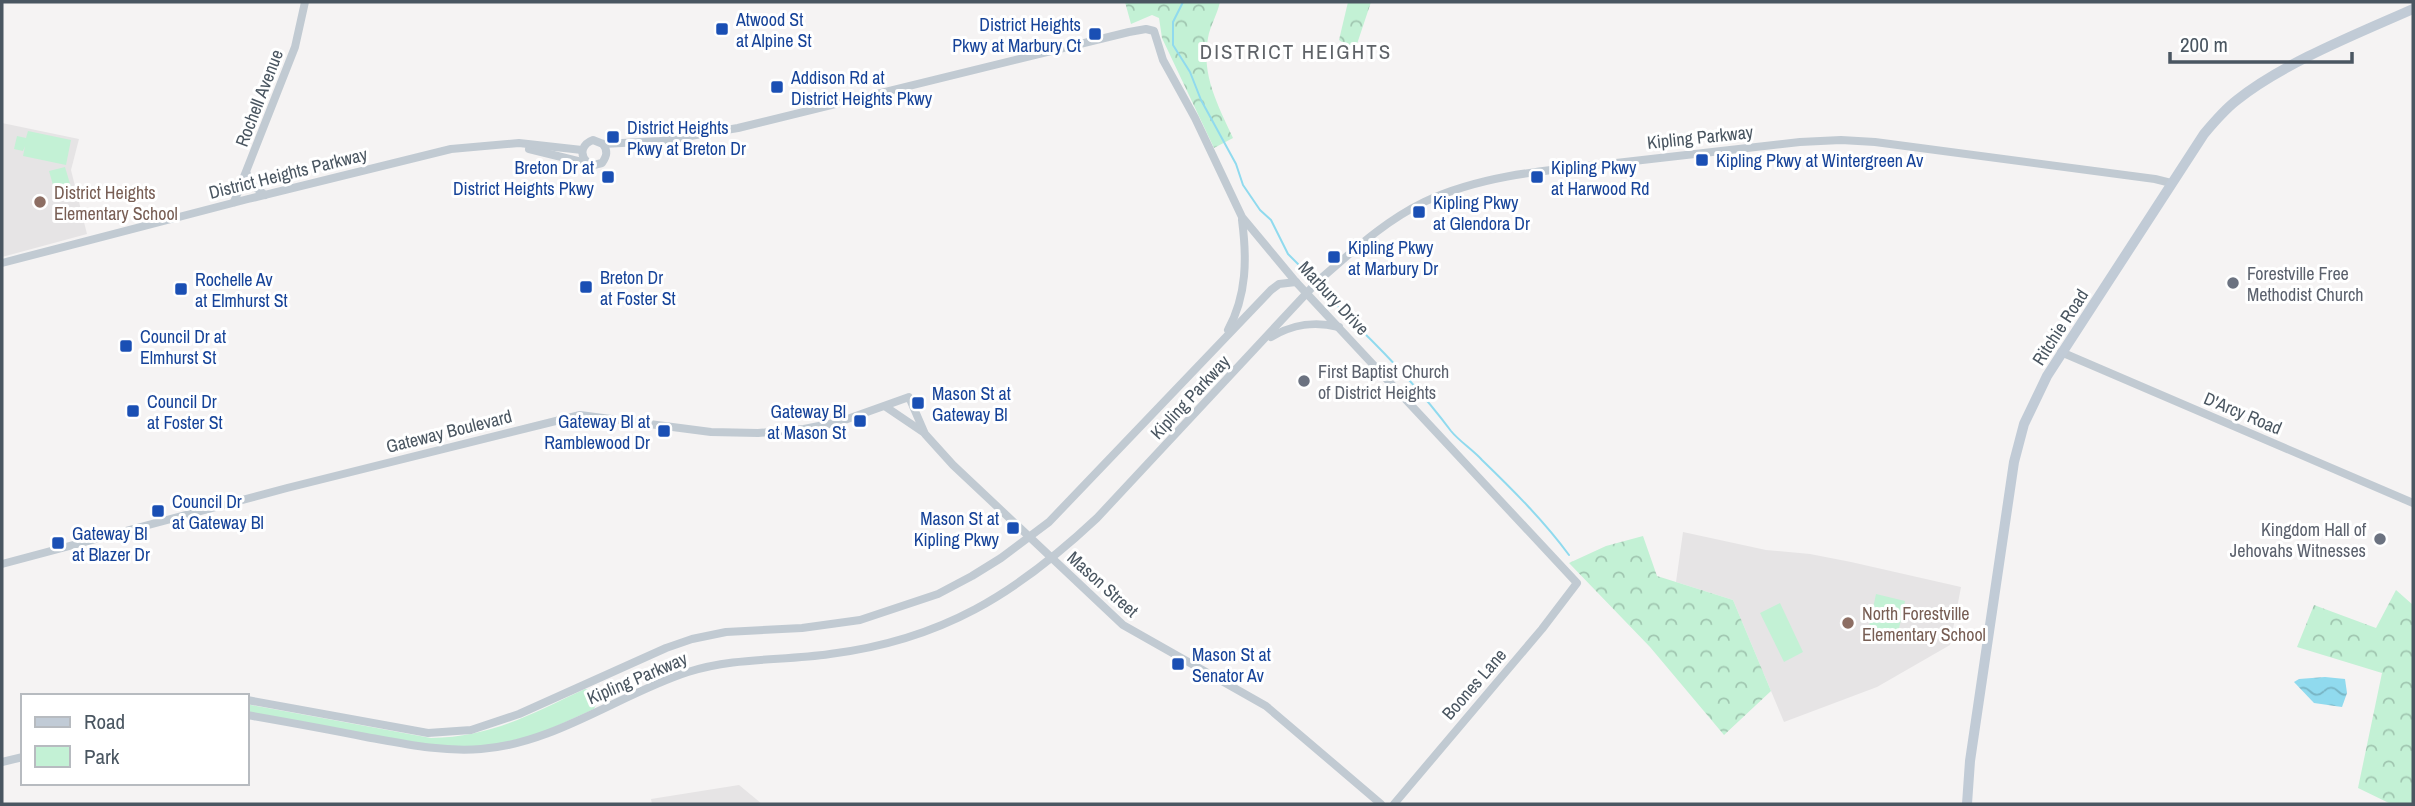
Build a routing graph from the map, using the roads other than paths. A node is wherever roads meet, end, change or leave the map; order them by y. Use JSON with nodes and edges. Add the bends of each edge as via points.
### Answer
{"nodes":[{"id":1,"x":305,"y":2,"type":"edge"},
{"id":2,"x":2413,"y":9,"type":"edge"},
{"id":3,"x":502,"y":144,"type":"junction"},
{"id":4,"x":603,"y":144,"type":"junction"},
{"id":5,"x":582,"y":150,"type":"junction"},
{"id":6,"x":587,"y":162,"type":"junction"},
{"id":7,"x":247,"y":174,"type":"junction"},
{"id":8,"x":2171,"y":183,"type":"junction"},
{"id":9,"x":265,"y":195,"type":"junction"},
{"id":10,"x":234,"y":202,"type":"junction"},
{"id":11,"x":1241,"y":217,"type":"junction"},
{"id":12,"x":2,"y":263,"type":"edge"},
{"id":13,"x":1296,"y":282,"type":"junction"},
{"id":14,"x":1308,"y":294,"type":"junction"},
{"id":15,"x":1339,"y":327,"type":"junction"},
{"id":16,"x":1224,"y":339,"type":"junction"},
{"id":17,"x":1263,"y":342,"type":"junction"},
{"id":18,"x":2061,"y":352,"type":"junction"},
{"id":19,"x":909,"y":397,"type":"joint"},
{"id":20,"x":886,"y":407,"type":"junction"},
{"id":21,"x":925,"y":434,"type":"junction"},
{"id":22,"x":2413,"y":503,"type":"edge"},
{"id":23,"x":1030,"y":537,"type":"junction"},
{"id":24,"x":1051,"y":559,"type":"junction"},
{"id":25,"x":2,"y":564,"type":"edge"},
{"id":26,"x":1577,"y":583,"type":"joint"},
{"id":27,"x":248,"y":700,"type":"edge"},
{"id":28,"x":248,"y":715,"type":"edge"},
{"id":29,"x":21,"y":757,"type":"edge"},
{"id":30,"x":2,"y":762,"type":"edge"},
{"id":31,"x":1381,"y":804,"type":"edge"},
{"id":32,"x":1394,"y":804,"type":"edge"},
{"id":33,"x":1967,"y":804,"type":"edge"}],
"edges":[{"from":1,"to":7,"type":"street","name":"Rochell Avenue","via":[[295,47]]},
{"from":2,"to":8,"type":"main road","name":"Ritchie Road","via":[[2294,64],[2249,91],[2211,126]]},
{"from":3,"to":5,"type":"street","name":"District Heights Parkway"},
{"from":3,"to":6,"type":"street","name":"District Heights Parkway"},
{"from":3,"to":9,"type":"street","name":"District Heights Parkway","via":[[441,151]]},
{"from":4,"to":5,"type":"street","via":[[593,140]]},
{"from":4,"to":6,"type":"street","via":[[607,154],[602,163]]},
{"from":4,"to":11,"type":"street","name":"Marbury Drive","via":[[678,139],[738,128],[1150,29]]},
{"from":5,"to":6,"type":"street"},
{"from":7,"to":9,"type":"street","via":[[249,182]]},
{"from":7,"to":10,"type":"street","name":"Rochell Avenue"},
{"from":8,"to":14,"type":"street","name":"Kipling Parkway","via":[[1841,140],[1550,170],[1480,182],[1414,208],[1364,240]]},
{"from":8,"to":18,"type":"main road","name":"Ritchie Road"},
{"from":9,"to":10,"type":"street","name":"District Heights Parkway"},
{"from":10,"to":12,"type":"street","name":"District Heights Parkway"},
{"from":11,"to":13,"type":"street","name":"Marbury Drive"},
{"from":11,"to":16,"type":"street","via":[[1243,285]]},
{"from":13,"to":14,"type":"street","name":"Marbury Drive"},
{"from":13,"to":16,"type":"street","name":"Kipling Parkway","via":[[1276,285]]},
{"from":14,"to":15,"type":"street","name":"Marbury Drive"},
{"from":14,"to":17,"type":"street","name":"Kipling Parkway"},
{"from":15,"to":17,"type":"street","via":[[1297,325]]},
{"from":15,"to":26,"type":"street","name":"Marbury Drive"},
{"from":16,"to":23,"type":"street","name":"Kipling Parkway","via":[[1071,501]]},
{"from":17,"to":24,"type":"street","name":"Kipling Parkway","via":[[1097,518]]},
{"from":18,"to":22,"type":"street","name":"D'Arcy Road"},
{"from":18,"to":33,"type":"main road","name":"Ritchie Road","via":[[2033,403],[2017,449]]},
{"from":19,"to":20,"type":"street","name":"Gateway Boulevard"},
{"from":19,"to":21,"type":"street","name":"Mason Street"},
{"from":20,"to":21,"type":"street"},
{"from":20,"to":25,"type":"street","name":"Gateway Boulevard","via":[[819,426],[758,433],[711,432],[580,415]]},
{"from":21,"to":23,"type":"street","name":"Mason Street"},
{"from":23,"to":24,"type":"street","name":"Mason Street"},
{"from":23,"to":27,"type":"street","name":"Kipling Parkway","via":[[972,576],[900,608],[827,626],[755,629],[692,639],[471,730],[428,733]]},
{"from":24,"to":28,"type":"street","name":"Kipling Parkway","via":[[963,617],[916,635],[832,654],[706,667],[506,746],[437,749]]},
{"from":24,"to":31,"type":"street","name":"Mason Street","via":[[1123,625],[1266,706]]},
{"from":26,"to":32,"type":"street","name":"Boones Lane"},
{"from":29,"to":30,"type":"street"}]}
